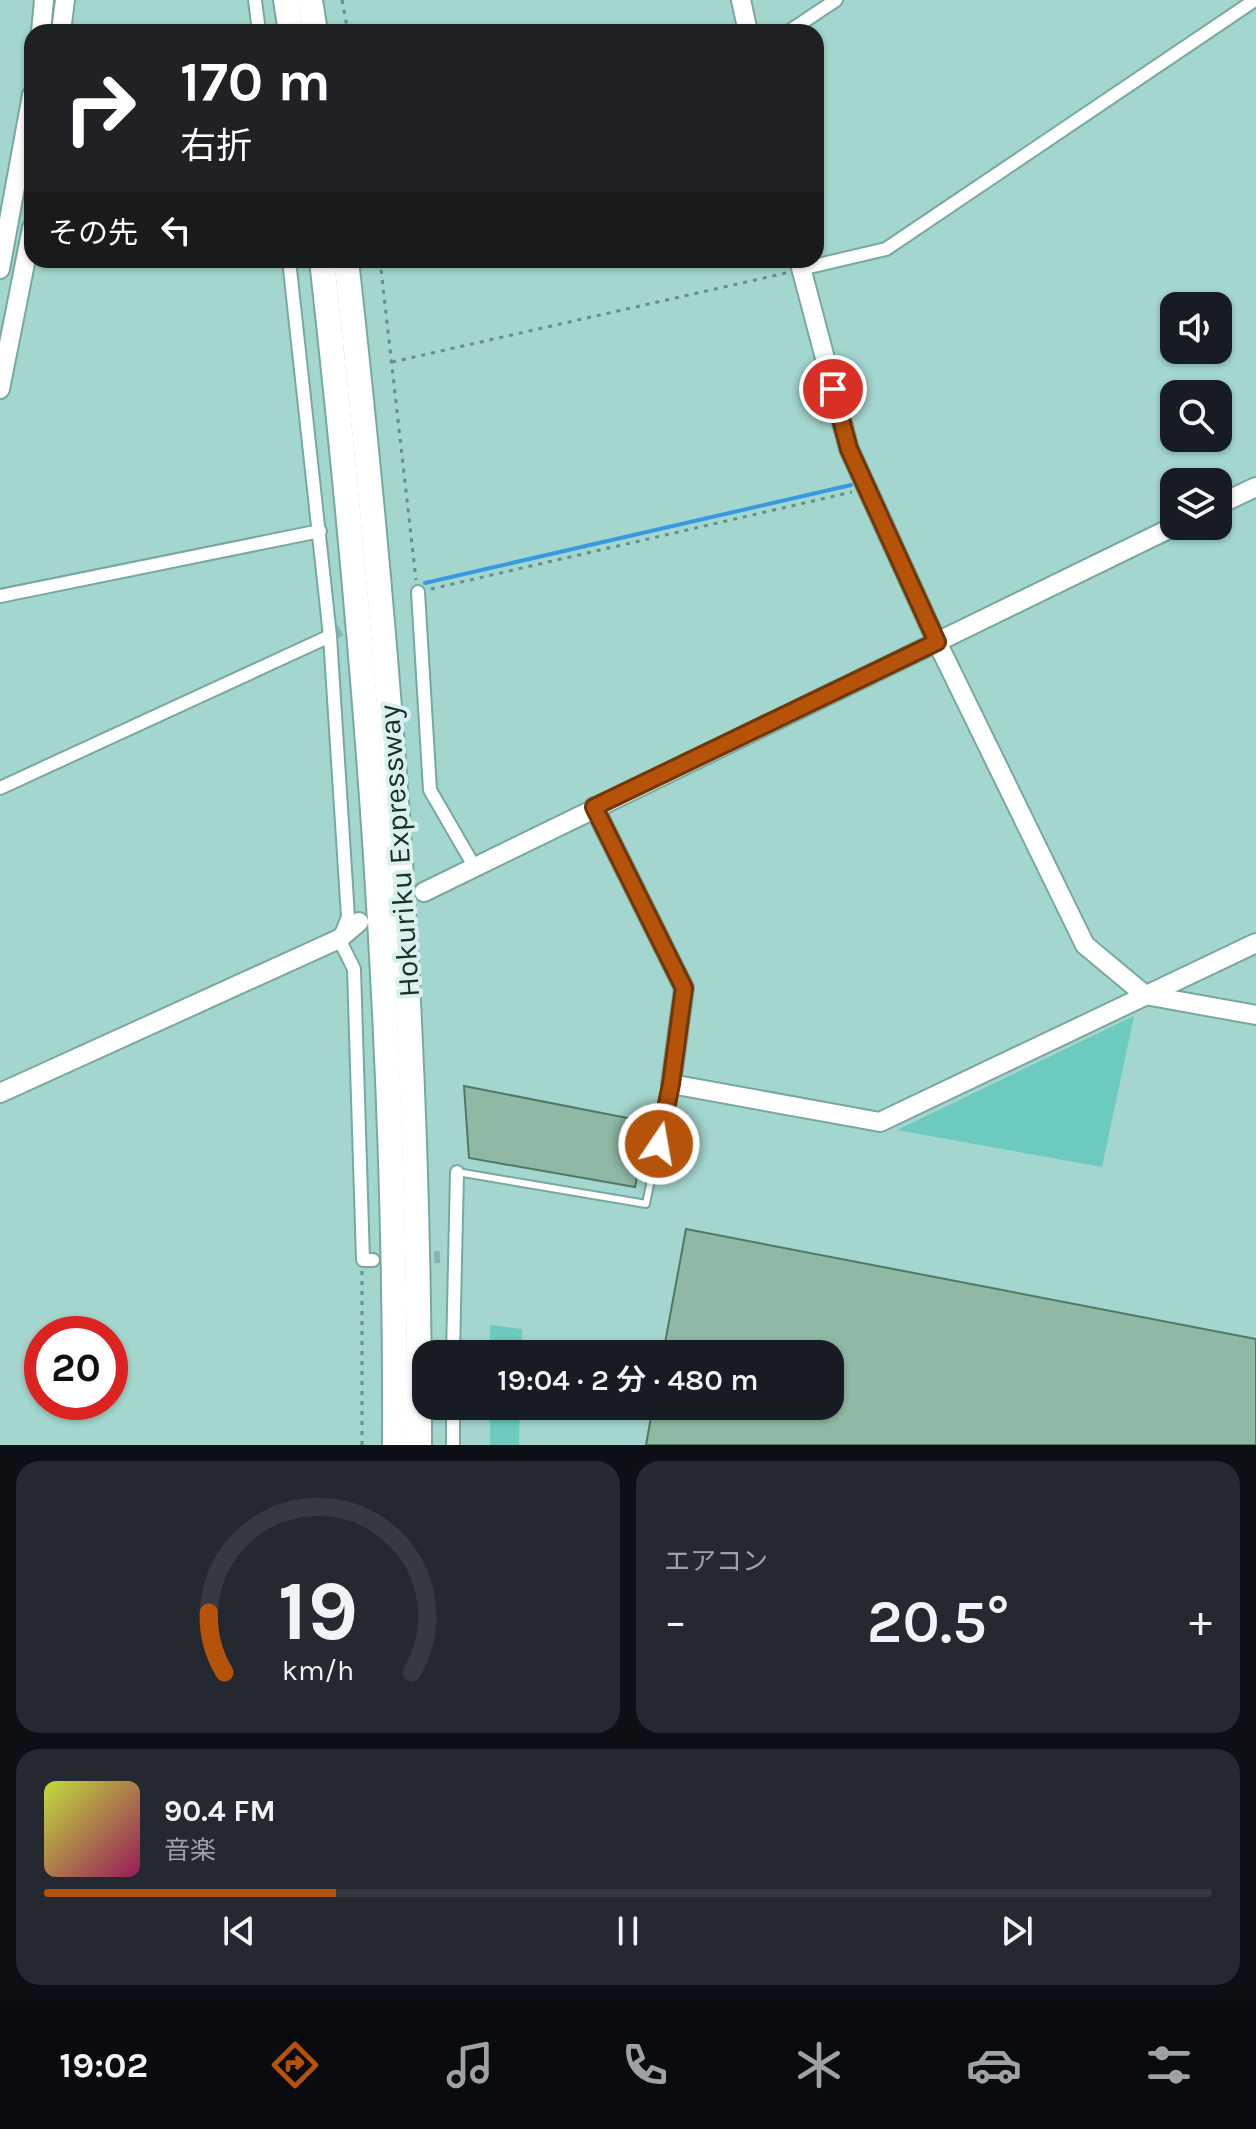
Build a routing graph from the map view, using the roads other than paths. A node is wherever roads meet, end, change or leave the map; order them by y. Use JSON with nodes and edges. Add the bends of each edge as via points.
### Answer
{"nodes":[{"id":1,"x":44,"y":0,"type":"edge"},
{"id":2,"x":65,"y":0,"type":"edge"},
{"id":3,"x":255,"y":0,"type":"edge"},
{"id":4,"x":286,"y":0,"type":"edge"},
{"id":5,"x":310,"y":0,"type":"edge"},
{"id":6,"x":741,"y":0,"type":"edge"},
{"id":7,"x":836,"y":0,"type":"edge"},
{"id":8,"x":1255,"y":0,"type":"edge"},
{"id":9,"x":42,"y":24,"type":"edge"},
{"id":10,"x":62,"y":24,"type":"edge"},
{"id":11,"x":258,"y":24,"type":"edge"},
{"id":12,"x":290,"y":24,"type":"edge"},
{"id":13,"x":314,"y":24,"type":"edge"},
{"id":14,"x":746,"y":24,"type":"edge"},
{"id":15,"x":800,"y":24,"type":"edge"},
{"id":16,"x":24,"y":134,"type":"edge"},
{"id":17,"x":24,"y":228,"type":"edge"},
{"id":18,"x":4,"y":230,"type":"edge"},
{"id":19,"x":824,"y":261,"type":"edge"},
{"id":20,"x":24,"y":268,"type":"edge"},
{"id":21,"x":290,"y":268,"type":"edge"},
{"id":22,"x":323,"y":268,"type":"edge"},
{"id":23,"x":347,"y":268,"type":"edge"},
{"id":24,"x":801,"y":268,"type":"edge"},
{"id":25,"x":0,"y":269,"type":"edge"},
{"id":26,"x":0,"y":389,"type":"edge"},
{"id":27,"x":1256,"y":487,"type":"edge"},
{"id":28,"x":1232,"y":498,"type":"edge"},
{"id":29,"x":320,"y":531,"type":"junction"},
{"id":30,"x":1160,"y":533,"type":"edge"},
{"id":31,"x":418,"y":592,"type":"road end"},
{"id":32,"x":0,"y":596,"type":"edge"},
{"id":33,"x":330,"y":636,"type":"junction"},
{"id":34,"x":937,"y":642,"type":"junction"},
{"id":35,"x":0,"y":788,"type":"edge"},
{"id":36,"x":594,"y":807,"type":"junction"},
{"id":37,"x":474,"y":866,"type":"junction"},
{"id":38,"x":424,"y":892,"type":"dead end"},
{"id":39,"x":359,"y":922,"type":"dead end"},
{"id":40,"x":339,"y":939,"type":"junction"},
{"id":41,"x":1256,"y":943,"type":"edge"},
{"id":42,"x":1145,"y":995,"type":"junction"},
{"id":43,"x":1256,"y":1015,"type":"edge"},
{"id":44,"x":671,"y":1084,"type":"junction"},
{"id":45,"x":0,"y":1093,"type":"edge"},
{"id":46,"x":457,"y":1172,"type":"joint"},
{"id":47,"x":440,"y":1257,"type":"tunnel mouth"},
{"id":48,"x":455,"y":1257,"type":"junction"},
{"id":49,"x":368,"y":1260,"type":"road end"},
{"id":50,"x":453,"y":1340,"type":"edge"},
{"id":51,"x":453,"y":1420,"type":"edge"},
{"id":52,"x":395,"y":1445,"type":"edge"},
{"id":53,"x":419,"y":1445,"type":"edge"},
{"id":54,"x":453,"y":1445,"type":"edge"}],
"edges":[{"from":1,"to":9,"type":"street"},
{"from":2,"to":10,"type":"street"},
{"from":3,"to":11,"type":"street"},
{"from":4,"to":12,"type":"highway"},
{"from":5,"to":13,"type":"highway"},
{"from":6,"to":14,"type":"street"},
{"from":7,"to":15,"type":"street"},
{"from":8,"to":19,"type":"street","via":[[886,249]]},
{"from":16,"to":18,"type":"street"},
{"from":17,"to":18,"type":"street"},
{"from":18,"to":25,"type":"street"},
{"from":20,"to":26,"type":"street"},
{"from":21,"to":29,"type":"street"},
{"from":22,"to":52,"type":"highway","name":"Hokuriku Expressway","via":[[356,581],[382,941]]},
{"from":23,"to":53,"type":"highway","name":"Hokuriku Expressway","via":[[373,502],[404,898],[415,1152]]},
{"from":24,"to":34,"type":"street","via":[[849,449]]},
{"from":27,"to":28,"type":"street"},
{"from":29,"to":32,"type":"street"},
{"from":29,"to":33,"type":"street"},
{"from":30,"to":34,"type":"street"},
{"from":31,"to":37,"type":"street","via":[[430,790]]},
{"from":33,"to":35,"type":"street"},
{"from":33,"to":40,"type":"street","via":[[348,917]]},
{"from":34,"to":36,"type":"street"},
{"from":34,"to":42,"type":"street","via":[[1085,945]]},
{"from":36,"to":37,"type":"street"},
{"from":36,"to":44,"type":"street","via":[[684,988]]},
{"from":37,"to":38,"type":"street"},
{"from":39,"to":40,"type":"street"},
{"from":40,"to":45,"type":"street"},
{"from":40,"to":49,"type":"street","via":[[354,969]]},
{"from":41,"to":42,"type":"street"},
{"from":42,"to":43,"type":"street"},
{"from":42,"to":44,"type":"street","via":[[880,1122]]},
{"from":44,"to":46,"type":"lane","via":[[646,1204]]},
{"from":46,"to":48,"type":"street"},
{"from":47,"to":48,"type":"street"},
{"from":48,"to":50,"type":"street"},
{"from":51,"to":54,"type":"street"}]}
